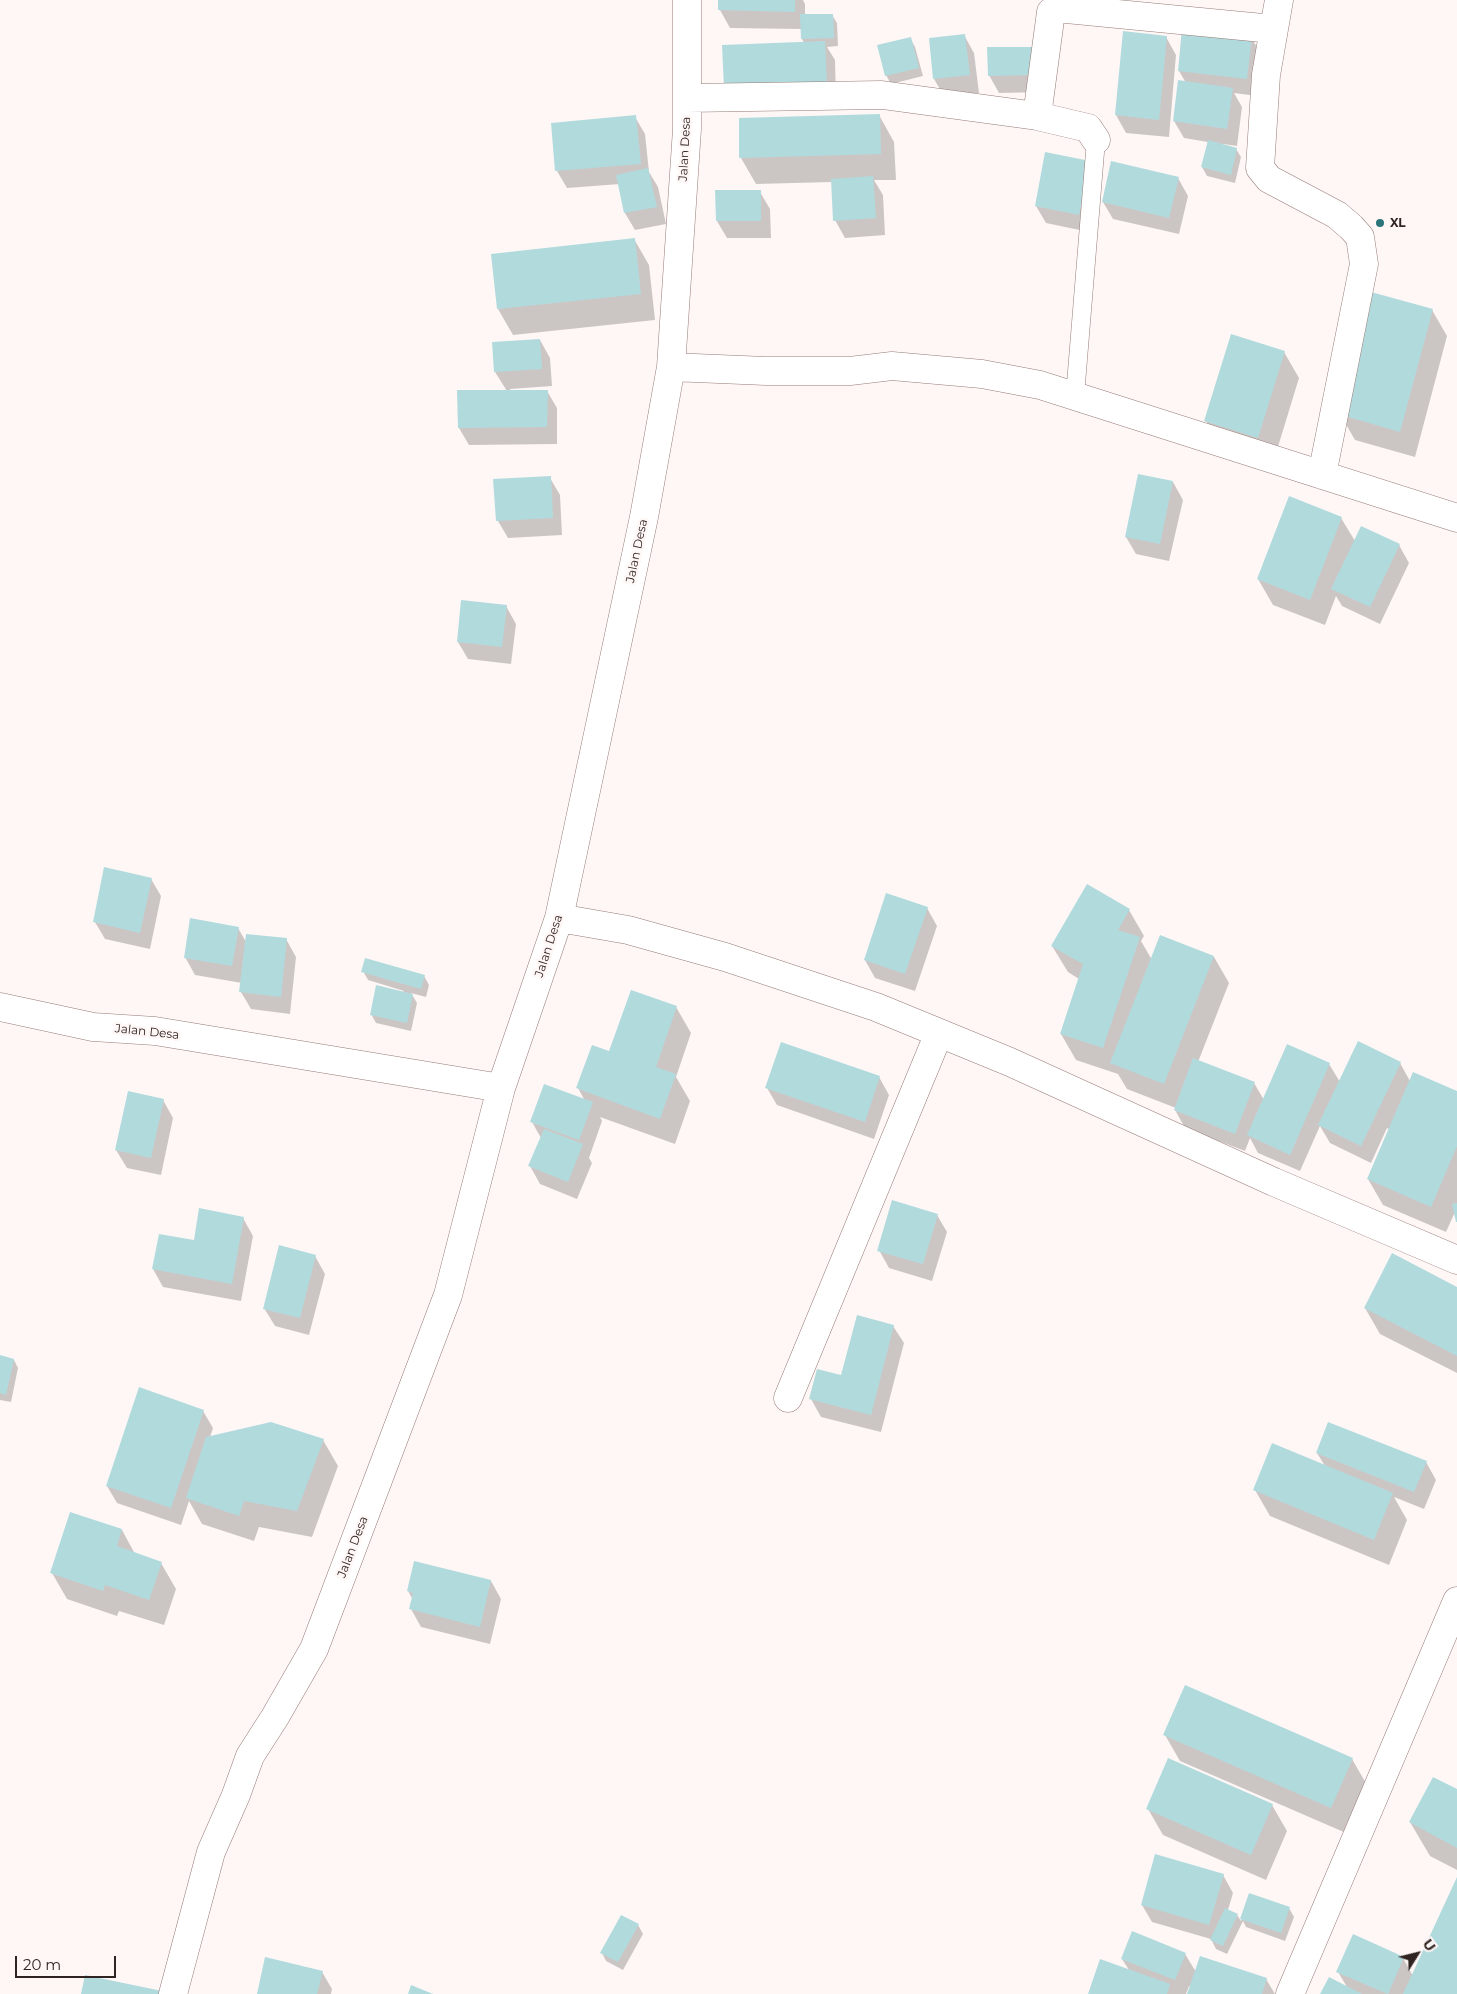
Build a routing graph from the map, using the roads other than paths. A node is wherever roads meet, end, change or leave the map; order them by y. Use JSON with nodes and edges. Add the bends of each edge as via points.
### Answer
{"nodes":[{"id":1,"x":687,"y":0,"type":"edge"},
{"id":2,"x":1279,"y":0,"type":"edge"},
{"id":3,"x":1273,"y":29,"type":"junction"},
{"id":4,"x":687,"y":98,"type":"junction"},
{"id":5,"x":1037,"y":116,"type":"junction"},
{"id":6,"x":1096,"y":140,"type":"joint"},
{"id":7,"x":672,"y":367,"type":"junction"},
{"id":8,"x":1075,"y":396,"type":"junction"},
{"id":9,"x":1322,"y":475,"type":"junction"},
{"id":10,"x":1457,"y":518,"type":"edge"},
{"id":11,"x":558,"y":918,"type":"junction"},
{"id":12,"x":0,"y":1007,"type":"edge"},
{"id":13,"x":939,"y":1033,"type":"junction"},
{"id":14,"x":501,"y":1088,"type":"junction"},
{"id":15,"x":1457,"y":1260,"type":"edge"},
{"id":16,"x":788,"y":1398,"type":"dead end"},
{"id":17,"x":1457,"y":1601,"type":"edge"},
{"id":18,"x":173,"y":1994,"type":"edge"},
{"id":19,"x":1290,"y":1994,"type":"edge"}],
"edges":[{"from":1,"to":4,"type":"street","name":"Jalan Desa"},
{"from":2,"to":3,"type":"street"},
{"from":3,"to":5,"type":"street","via":[[1056,8],[1051,12]]},
{"from":3,"to":9,"type":"street","via":[[1266,75],[1260,168],[1269,179],[1337,215],[1351,227],[1360,237],[1364,264]]},
{"from":4,"to":5,"type":"street","via":[[882,95]]},
{"from":4,"to":7,"type":"street","name":"Jalan Desa"},
{"from":5,"to":6,"type":"street","via":[[1088,128]]},
{"from":6,"to":8,"type":"lane"},
{"from":7,"to":8,"type":"street","via":[[784,371],[850,371],[892,366],[931,368],[1040,385]]},
{"from":7,"to":11,"type":"street","name":"Jalan Desa","via":[[644,517]]},
{"from":8,"to":9,"type":"street"},
{"from":9,"to":10,"type":"street"},
{"from":11,"to":13,"type":"street","via":[[628,930],[725,957],[876,1007]]},
{"from":11,"to":14,"type":"street","name":"Jalan Desa"},
{"from":12,"to":14,"type":"street","name":"Jalan Desa","via":[[93,1027],[155,1032]]},
{"from":13,"to":15,"type":"street"},
{"from":13,"to":16,"type":"street"},
{"from":14,"to":18,"type":"street","name":"Jalan Desa","via":[[448,1295],[314,1649],[250,1756],[211,1852]]},
{"from":17,"to":19,"type":"street"}]}
